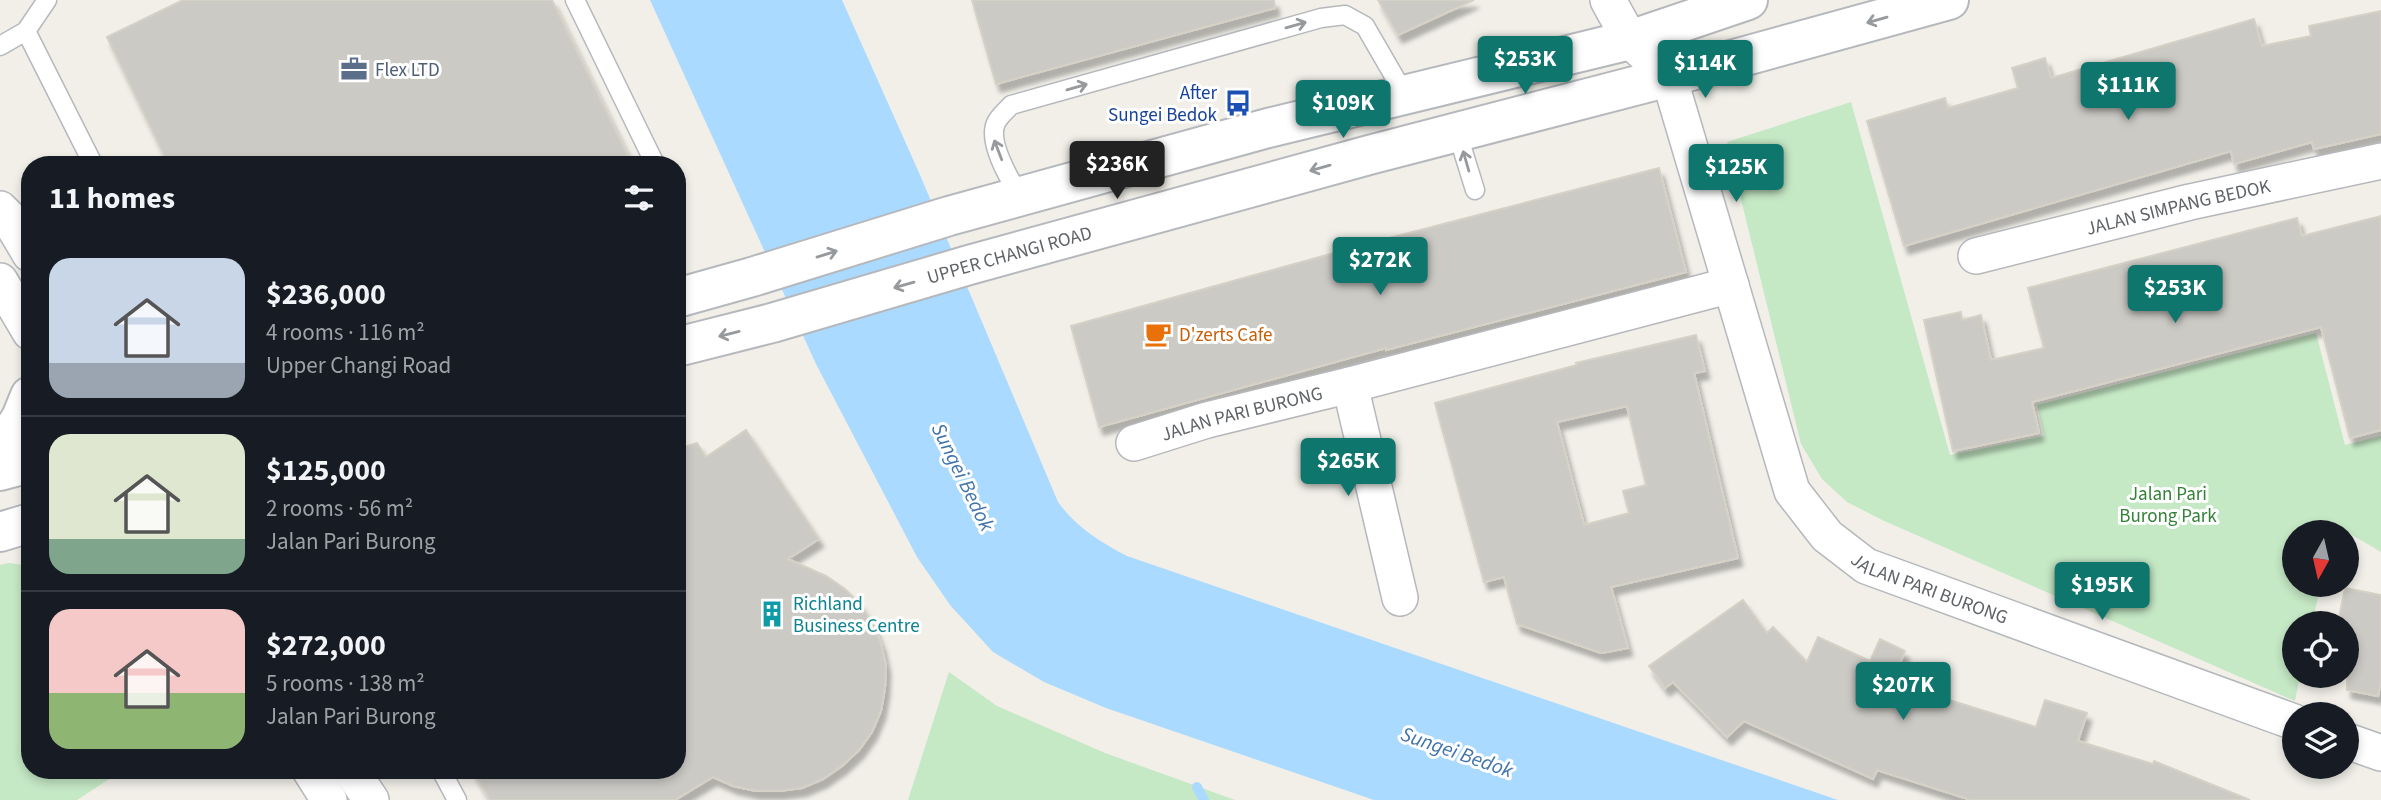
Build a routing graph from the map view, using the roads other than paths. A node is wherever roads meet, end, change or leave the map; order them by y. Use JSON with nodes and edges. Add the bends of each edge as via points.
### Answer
{"nodes":[{"id":1,"x":47,"y":0,"type":"edge"},
{"id":2,"x":575,"y":0,"type":"edge"},
{"id":3,"x":1608,"y":0,"type":"edge"},
{"id":4,"x":1748,"y":0,"type":"edge"},
{"id":5,"x":1943,"y":1,"type":"edge"},
{"id":6,"x":26,"y":31,"type":"junction"},
{"id":7,"x":1630,"y":40,"type":"junction"},
{"id":8,"x":0,"y":46,"type":"edge"},
{"id":9,"x":1669,"y":77,"type":"junction"},
{"id":10,"x":1405,"y":95,"type":"junction"},
{"id":11,"x":1457,"y":132,"type":"junction"},
{"id":12,"x":89,"y":156,"type":"edge"},
{"id":13,"x":651,"y":156,"type":"edge"},
{"id":14,"x":2381,"y":161,"type":"edge"},
{"id":15,"x":1475,"y":190,"type":"dead end"},
{"id":16,"x":1020,"y":197,"type":"junction"},
{"id":17,"x":0,"y":209,"type":"edge"},
{"id":18,"x":21,"y":239,"type":"edge"},
{"id":19,"x":1976,"y":256,"type":"dead end"},
{"id":20,"x":0,"y":281,"type":"edge"},
{"id":21,"x":1731,"y":285,"type":"junction"},
{"id":22,"x":686,"y":295,"type":"edge"},
{"id":23,"x":21,"y":317,"type":"edge"},
{"id":24,"x":686,"y":346,"type":"edge"},
{"id":25,"x":1350,"y":385,"type":"junction"},
{"id":26,"x":21,"y":418,"type":"edge"},
{"id":27,"x":1134,"y":443,"type":"dead end"},
{"id":28,"x":0,"y":451,"type":"edge"},
{"id":29,"x":21,"y":465,"type":"edge"},
{"id":30,"x":0,"y":471,"type":"edge"},
{"id":31,"x":21,"y":526,"type":"edge"},
{"id":32,"x":0,"y":533,"type":"edge"},
{"id":33,"x":1400,"y":598,"type":"dead end"},
{"id":34,"x":2282,"y":718,"type":"edge"},
{"id":35,"x":2359,"y":745,"type":"edge"},
{"id":36,"x":2381,"y":753,"type":"edge"},
{"id":37,"x":316,"y":779,"type":"edge"},
{"id":38,"x":357,"y":779,"type":"edge"},
{"id":39,"x":446,"y":779,"type":"edge"},
{"id":40,"x":329,"y":800,"type":"edge"},
{"id":41,"x":371,"y":800,"type":"edge"},
{"id":42,"x":457,"y":800,"type":"edge"}],
"edges":[{"from":1,"to":6,"type":"lane"},
{"from":2,"to":13,"type":"lane"},
{"from":3,"to":7,"type":"street","name":"JALAN PARI BURONG"},
{"from":4,"to":7,"type":"street"},
{"from":5,"to":9,"type":"street","name":"UPPER CHANGI ROAD","one_way":true},
{"from":6,"to":8,"type":"lane"},
{"from":6,"to":12,"type":"lane"},
{"from":7,"to":9,"type":"street","name":"JALAN PARI BURONG"},
{"from":7,"to":10,"type":"street"},
{"from":9,"to":11,"type":"street","name":"UPPER CHANGI ROAD"},
{"from":9,"to":21,"type":"street","name":"JALAN PARI BURONG"},
{"from":10,"to":16,"type":"street"},
{"from":16,"to":10,"type":"lane","one_way":true,"via":[[993,137],[996,122],[1011,105],[1321,18],[1345,15],[1365,26]]},
{"from":15,"to":11,"type":"lane","one_way":true},
{"from":11,"to":24,"type":"street","name":"UPPER CHANGI ROAD","one_way":true},
{"from":14,"to":19,"type":"street","name":"JALAN SIMPANG BEDOK","via":[[2190,202]]},
{"from":22,"to":16,"type":"street","one_way":true},
{"from":17,"to":18,"type":"street"},
{"from":20,"to":23,"type":"street"},
{"from":21,"to":25,"type":"street","name":"JALAN PARI BURONG"},
{"from":21,"to":34,"type":"street","name":"JALAN PARI BURONG","via":[[1792,491],[1827,536],[1866,566]]},
{"from":25,"to":27,"type":"street","name":"JALAN PARI BURONG"},
{"from":25,"to":33,"type":"street","name":"JALAN PARI BURONG"},
{"from":26,"to":28,"type":"street"},
{"from":29,"to":30,"type":"street"},
{"from":31,"to":32,"type":"street"},
{"from":35,"to":36,"type":"street"},
{"from":37,"to":40,"type":"street"},
{"from":38,"to":41,"type":"street"},
{"from":39,"to":42,"type":"lane"}]}
